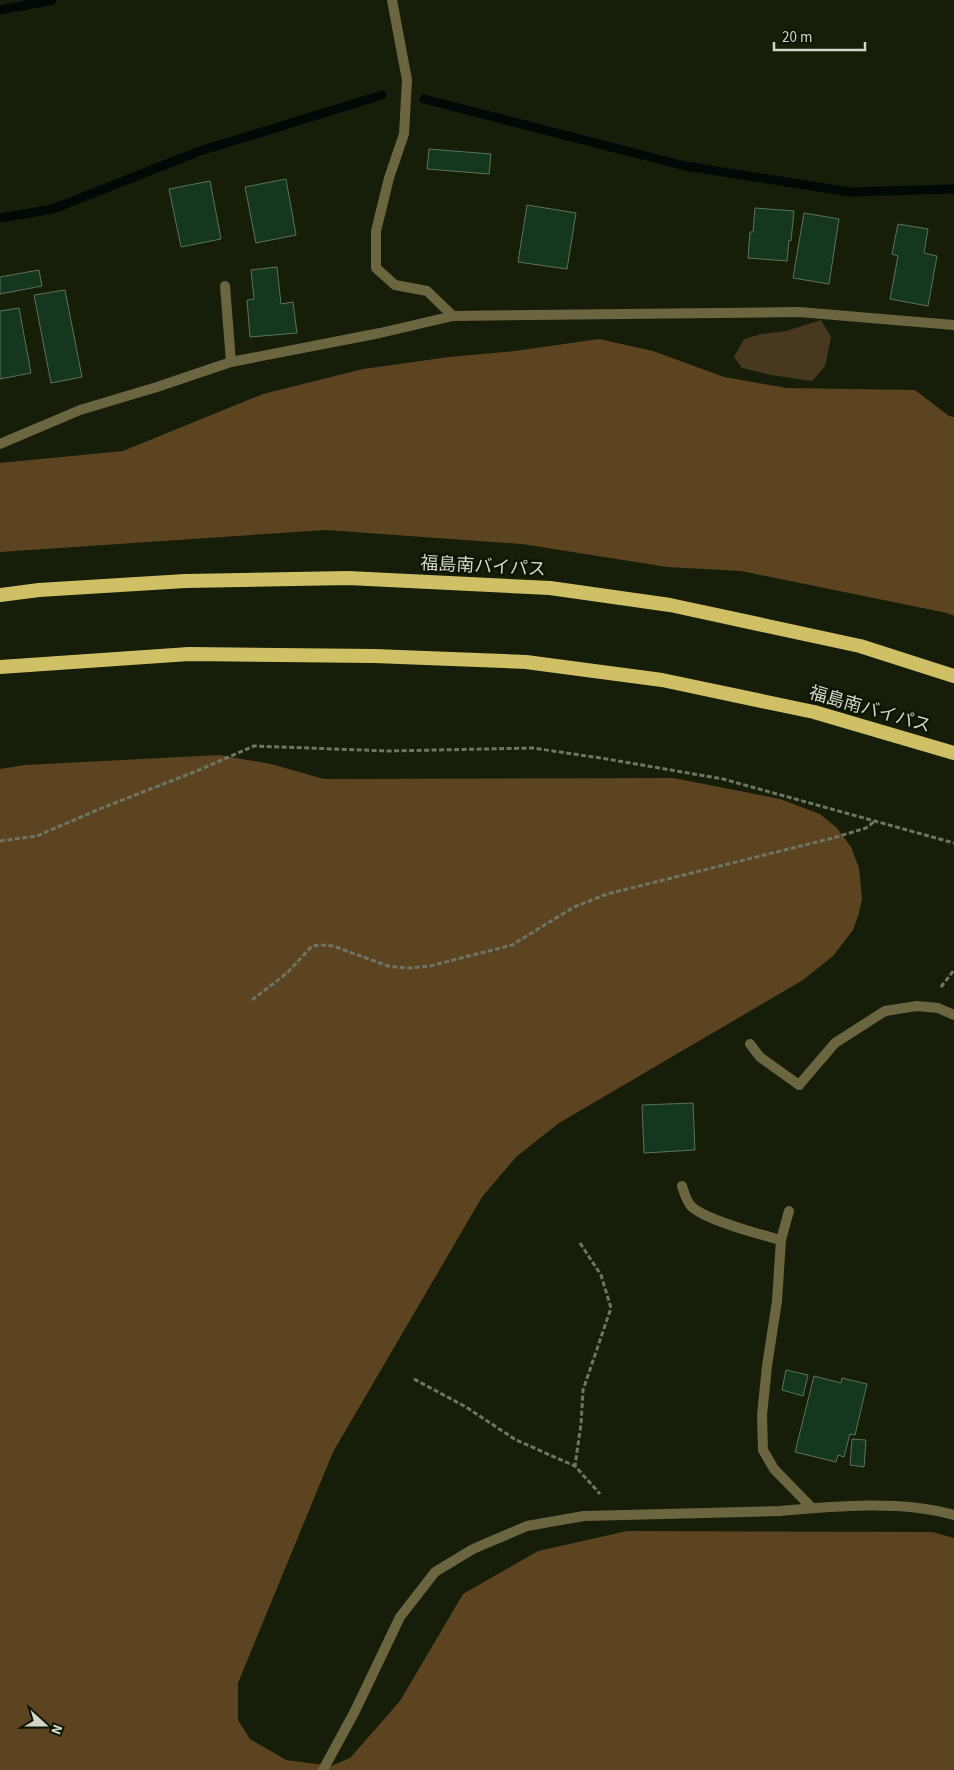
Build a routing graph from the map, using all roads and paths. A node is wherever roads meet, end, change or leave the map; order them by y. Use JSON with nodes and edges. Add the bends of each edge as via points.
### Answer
{"nodes":[{"id":1,"x":392,"y":0,"type":"edge"},
{"id":2,"x":225,"y":286,"type":"dead end"},
{"id":3,"x":453,"y":316,"type":"junction"},
{"id":4,"x":954,"y":325,"type":"edge"},
{"id":5,"x":231,"y":362,"type":"junction"},
{"id":6,"x":0,"y":444,"type":"edge"},
{"id":7,"x":0,"y":595,"type":"edge"},
{"id":8,"x":0,"y":667,"type":"edge"},
{"id":9,"x":954,"y":676,"type":"edge"},
{"id":10,"x":954,"y":753,"type":"edge"},
{"id":11,"x":875,"y":821,"type":"junction"},
{"id":12,"x":0,"y":841,"type":"edge"},
{"id":13,"x":954,"y":843,"type":"edge"},
{"id":14,"x":252,"y":1000,"type":"dead end"},
{"id":15,"x":954,"y":1015,"type":"edge"},
{"id":16,"x":750,"y":1044,"type":"dead end"},
{"id":17,"x":682,"y":1186,"type":"dead end"},
{"id":18,"x":789,"y":1212,"type":"dead end"},
{"id":19,"x":781,"y":1240,"type":"junction"},
{"id":20,"x":580,"y":1243,"type":"dead end"},
{"id":21,"x":414,"y":1379,"type":"dead end"},
{"id":22,"x":575,"y":1466,"type":"junction"},
{"id":23,"x":812,"y":1508,"type":"junction"},
{"id":24,"x":619,"y":1515,"type":"junction"},
{"id":25,"x":954,"y":1515,"type":"edge"},
{"id":26,"x":323,"y":1770,"type":"edge"}],
"edges":[{"from":1,"to":3,"type":"street","via":[[407,89],[404,134],[376,231],[376,268],[395,285],[427,291]]},
{"from":2,"to":5,"type":"street"},
{"from":3,"to":4,"type":"street","via":[[799,312]]},
{"from":3,"to":5,"type":"street"},
{"from":5,"to":6,"type":"street","via":[[80,410]]},
{"from":7,"to":9,"type":"highway","name":"福島南バイパス","via":[[185,581],[348,578],[550,588],[670,605],[860,646]]},
{"from":8,"to":10,"type":"highway","name":"福島南バイパス","via":[[189,654],[526,662],[662,680],[814,712]]},
{"from":11,"to":12,"type":"path","via":[[724,779],[533,748],[388,751],[254,746],[37,836]]},
{"from":11,"to":13,"type":"path"},
{"from":11,"to":14,"type":"path","via":[[866,828],[833,838],[607,894],[574,907],[512,945],[430,966],[388,966],[333,946],[312,946],[288,973]]},
{"from":15,"to":16,"type":"street","via":[[938,1008],[917,1006],[885,1011],[835,1043],[799,1084],[760,1057]]},
{"from":17,"to":19,"type":"street","via":[[691,1207],[708,1216]]},
{"from":18,"to":19,"type":"street"},
{"from":19,"to":23,"type":"street","via":[[777,1301],[762,1415],[763,1450],[774,1469]]},
{"from":20,"to":22,"type":"path","via":[[601,1274],[611,1308],[583,1390]]},
{"from":21,"to":22,"type":"path","via":[[466,1406],[516,1440]]},
{"from":22,"to":24,"type":"path"},
{"from":23,"to":24,"type":"street"},
{"from":23,"to":25,"type":"street","via":[[903,1505]]},
{"from":24,"to":26,"type":"street","via":[[584,1516],[526,1526],[473,1549],[435,1572],[400,1617]]}]}
